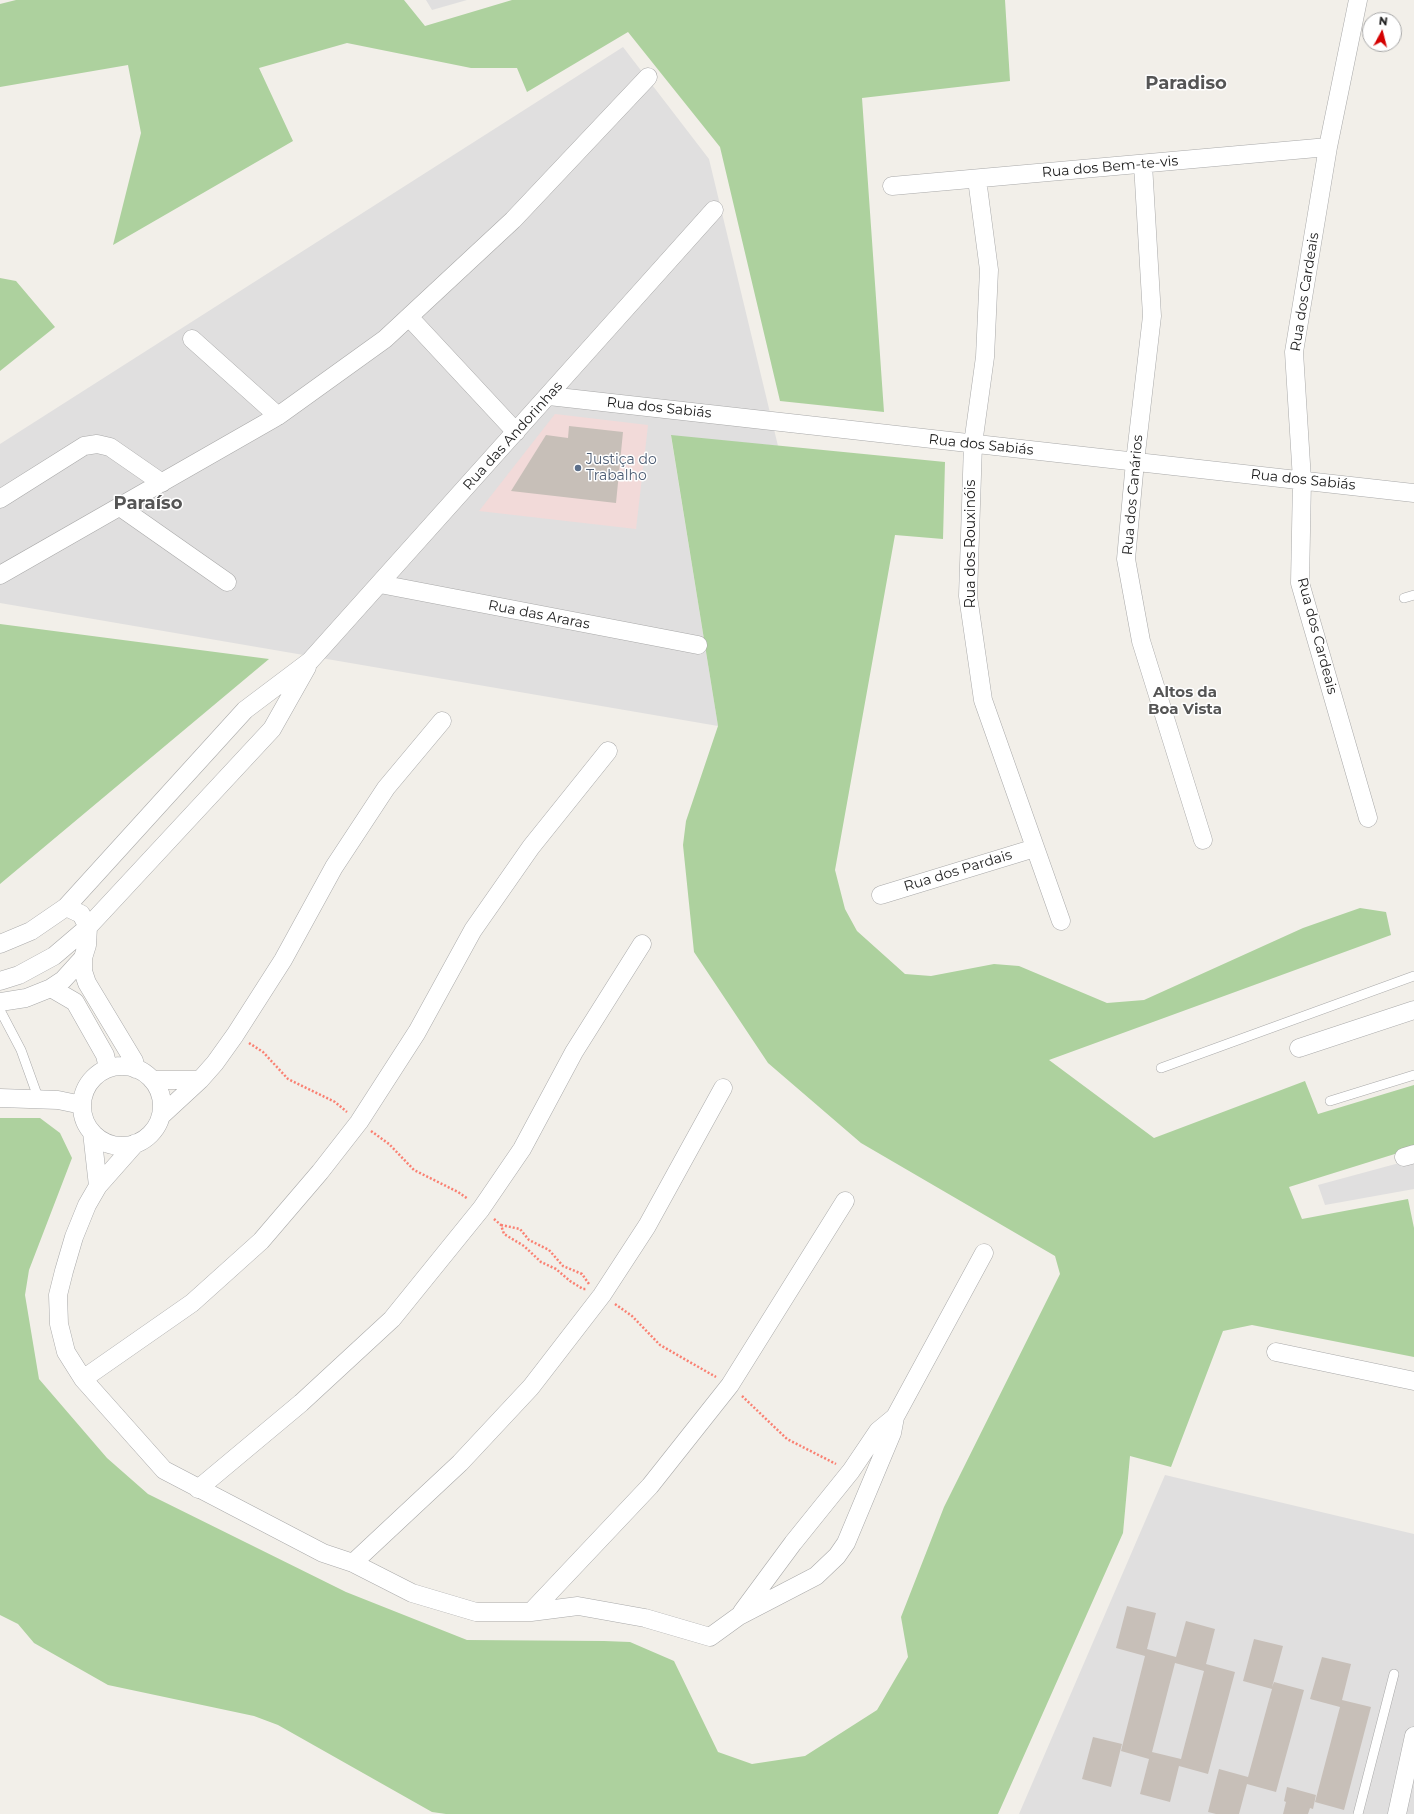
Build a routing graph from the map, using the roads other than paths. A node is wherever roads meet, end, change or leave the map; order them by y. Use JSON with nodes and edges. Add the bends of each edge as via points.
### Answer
{"nodes":[{"id":1,"x":1358,"y":0,"type":"edge"},
{"id":2,"x":648,"y":77,"type":"dead end"},
{"id":3,"x":1328,"y":147,"type":"junction"},
{"id":4,"x":1143,"y":164,"type":"junction"},
{"id":5,"x":977,"y":179,"type":"junction"},
{"id":6,"x":892,"y":186,"type":"dead end"},
{"id":7,"x":714,"y":210,"type":"dead end"},
{"id":8,"x":409,"y":317,"type":"junction"},
{"id":9,"x":192,"y":339,"type":"dead end"},
{"id":10,"x":549,"y":396,"type":"junction"},
{"id":11,"x":278,"y":416,"type":"junction"},
{"id":12,"x":516,"y":432,"type":"junction"},
{"id":13,"x":973,"y":444,"type":"junction"},
{"id":14,"x":1135,"y":462,"type":"junction"},
{"id":15,"x":1302,"y":480,"type":"junction"},
{"id":16,"x":162,"y":483,"type":"junction"},
{"id":17,"x":1414,"y":493,"type":"edge"},
{"id":18,"x":0,"y":499,"type":"edge"},
{"id":19,"x":120,"y":507,"type":"junction"},
{"id":20,"x":0,"y":575,"type":"edge"},
{"id":21,"x":227,"y":582,"type":"dead end"},
{"id":22,"x":380,"y":584,"type":"junction"},
{"id":23,"x":1414,"y":595,"type":"edge"},
{"id":24,"x":1404,"y":598,"type":"dead end"},
{"id":25,"x":698,"y":645,"type":"dead end"},
{"id":26,"x":310,"y":661,"type":"junction"},
{"id":27,"x":442,"y":721,"type":"dead end"},
{"id":28,"x":608,"y":751,"type":"dead end"},
{"id":29,"x":1368,"y":818,"type":"dead end"},
{"id":30,"x":1204,"y":840,"type":"dead end"},
{"id":31,"x":1035,"y":848,"type":"junction"},
{"id":32,"x":881,"y":895,"type":"dead end"},
{"id":33,"x":66,"y":907,"type":"junction"},
{"id":34,"x":1061,"y":921,"type":"dead end"},
{"id":35,"x":88,"y":927,"type":"junction"},
{"id":36,"x":0,"y":944,"type":"edge"},
{"id":37,"x":642,"y":944,"type":"dead end"},
{"id":38,"x":83,"y":958,"type":"junction"},
{"id":39,"x":1414,"y":976,"type":"edge"},
{"id":40,"x":0,"y":981,"type":"edge"},
{"id":41,"x":51,"y":988,"type":"junction"},
{"id":42,"x":0,"y":1002,"type":"edge"},
{"id":43,"x":0,"y":1010,"type":"edge"},
{"id":44,"x":1414,"y":1010,"type":"edge"},
{"id":45,"x":1299,"y":1048,"type":"dead end"},
{"id":46,"x":108,"y":1068,"type":"junction"},
{"id":47,"x":1161,"y":1068,"type":"dead end"},
{"id":48,"x":136,"y":1069,"type":"junction"},
{"id":49,"x":1414,"y":1075,"type":"edge"},
{"id":50,"x":152,"y":1080,"type":"junction"},
{"id":51,"x":200,"y":1080,"type":"junction"},
{"id":52,"x":723,"y":1088,"type":"dead end"},
{"id":53,"x":0,"y":1098,"type":"edge"},
{"id":54,"x":39,"y":1100,"type":"junction"},
{"id":55,"x":1330,"y":1101,"type":"dead end"},
{"id":56,"x":82,"y":1105,"type":"junction"},
{"id":57,"x":161,"y":1116,"type":"junction"},
{"id":58,"x":92,"y":1132,"type":"junction"},
{"id":59,"x":136,"y":1143,"type":"junction"},
{"id":60,"x":98,"y":1186,"type":"junction"},
{"id":61,"x":845,"y":1201,"type":"dead end"},
{"id":62,"x":984,"y":1252,"type":"dead end"},
{"id":63,"x":1276,"y":1352,"type":"dead end"},
{"id":64,"x":82,"y":1379,"type":"junction"},
{"id":65,"x":1414,"y":1381,"type":"edge"},
{"id":66,"x":895,"y":1417,"type":"junction"},
{"id":67,"x":198,"y":1489,"type":"junction"},
{"id":68,"x":353,"y":1563,"type":"junction"},
{"id":69,"x":531,"y":1612,"type":"junction"},
{"id":70,"x":739,"y":1616,"type":"junction"},
{"id":71,"x":1394,"y":1674,"type":"dead end"},
{"id":72,"x":1414,"y":1736,"type":"edge"},
{"id":73,"x":1358,"y":1814,"type":"edge"},
{"id":74,"x":1397,"y":1814,"type":"edge"}],
"edges":[{"from":1,"to":3,"type":"street","name":"Rua dos Cardeais"},
{"from":2,"to":8,"type":"street","via":[[513,220]]},
{"from":3,"to":4,"type":"street","name":"Rua dos Bem-te-vis"},
{"from":3,"to":15,"type":"street","name":"Rua dos Cardeais","via":[[1294,352]]},
{"from":4,"to":5,"type":"street","name":"Rua dos Bem-te-vis"},
{"from":4,"to":14,"type":"street","name":"Rua dos Canários","via":[[1152,316]]},
{"from":5,"to":6,"type":"street","name":"Rua dos Bem-te-vis"},
{"from":5,"to":13,"type":"street","name":"Rua dos Rouxinóis","via":[[989,270],[985,357]]},
{"from":7,"to":10,"type":"street","name":"Rua das Andorinhas"},
{"from":8,"to":11,"type":"street","via":[[385,339]]},
{"from":8,"to":12,"type":"street"},
{"from":9,"to":11,"type":"street"},
{"from":10,"to":12,"type":"street","name":"Rua das Andorinhas"},
{"from":10,"to":13,"type":"street","name":"Rua dos Sabiás"},
{"from":11,"to":16,"type":"street"},
{"from":12,"to":22,"type":"street","name":"Rua das Andorinhas"},
{"from":13,"to":14,"type":"street","name":"Rua dos Sabiás"},
{"from":13,"to":31,"type":"street","name":"Rua dos Rouxinóis","via":[[968,596],[983,700]]},
{"from":14,"to":15,"type":"street","name":"Rua dos Sabiás"},
{"from":14,"to":30,"type":"street","name":"Rua dos Canários","via":[[1126,559],[1141,641]]},
{"from":15,"to":17,"type":"street","name":"Rua dos Sabiás"},
{"from":15,"to":29,"type":"street","name":"Rua dos Cardeais","via":[[1300,583]]},
{"from":16,"to":18,"type":"street","via":[[110,447],[97,444],[84,446]]},
{"from":16,"to":19,"type":"street"},
{"from":19,"to":20,"type":"street"},
{"from":19,"to":21,"type":"street"},
{"from":22,"to":25,"type":"street","name":"Rua das Araras"},
{"from":22,"to":26,"type":"street","name":"Rua das Andorinhas"},
{"from":23,"to":24,"type":"lane"},
{"from":26,"to":33,"type":"street","via":[[245,710]]},
{"from":26,"to":35,"type":"street","via":[[272,729]]},
{"from":27,"to":51,"type":"street","via":[[386,788],[334,867],[283,960],[216,1063]]},
{"from":28,"to":64,"type":"street","via":[[531,847],[473,930],[413,1039],[359,1122],[320,1172],[262,1241],[192,1303]]},
{"from":31,"to":32,"type":"street","name":"Rua dos Pardais"},
{"from":31,"to":34,"type":"street","name":"Rua dos Rouxinóis"},
{"from":33,"to":35,"type":"street","via":[[81,914]]},
{"from":33,"to":36,"type":"street","via":[[31,931]]},
{"from":35,"to":38,"type":"street"},
{"from":35,"to":40,"type":"street","via":[[54,956],[19,975]]},
{"from":37,"to":67,"type":"street","via":[[574,1052],[522,1149],[476,1215],[392,1319],[302,1403]]},
{"from":38,"to":41,"type":"street","via":[[63,980]]},
{"from":38,"to":48,"type":"street","via":[[83,971],[87,983],[134,1061]]},
{"from":39,"to":47,"type":"lane"},
{"from":41,"to":42,"type":"street","via":[[26,998]]},
{"from":41,"to":46,"type":"street","via":[[75,1002],[105,1055]]},
{"from":43,"to":54,"type":"lane","via":[[21,1050]]},
{"from":44,"to":45,"type":"street"},
{"from":46,"to":48,"type":"street","via":[[122,1066]]},
{"from":46,"to":56,"type":"street","via":[[99,1073],[86,1087]]},
{"from":48,"to":50,"type":"street"},
{"from":49,"to":55,"type":"lane"},
{"from":50,"to":51,"type":"street"},
{"from":50,"to":57,"type":"street","via":[[161,1097]]},
{"from":51,"to":57,"type":"street"},
{"from":52,"to":68,"type":"street","via":[[647,1226],[602,1295],[532,1387],[460,1464]]},
{"from":53,"to":54,"type":"street"},
{"from":54,"to":56,"type":"street"},
{"from":56,"to":58,"type":"street","via":[[84,1119]]},
{"from":57,"to":59,"type":"street","via":[[152,1133]]},
{"from":58,"to":59,"type":"street","via":[[112,1144]]},
{"from":58,"to":60,"type":"street"},
{"from":59,"to":60,"type":"street"},
{"from":60,"to":64,"type":"street","via":[[74,1237],[58,1295],[59,1324],[66,1352]]},
{"from":61,"to":69,"type":"street","via":[[730,1385],[650,1486]]},
{"from":62,"to":66,"type":"street"},
{"from":63,"to":65,"type":"street"},
{"from":64,"to":67,"type":"street","via":[[164,1470]]},
{"from":66,"to":70,"type":"street","via":[[878,1431],[851,1471]]},
{"from":66,"to":70,"type":"street","via":[[892,1433],[853,1528],[836,1556],[816,1576]]},
{"from":67,"to":68,"type":"street","via":[[323,1553]]},
{"from":68,"to":69,"type":"street","via":[[412,1593],[476,1612]]},
{"from":69,"to":70,"type":"street","via":[[578,1606],[645,1618],[710,1637]]},
{"from":71,"to":73,"type":"lane"},
{"from":72,"to":74,"type":"street"}]}
